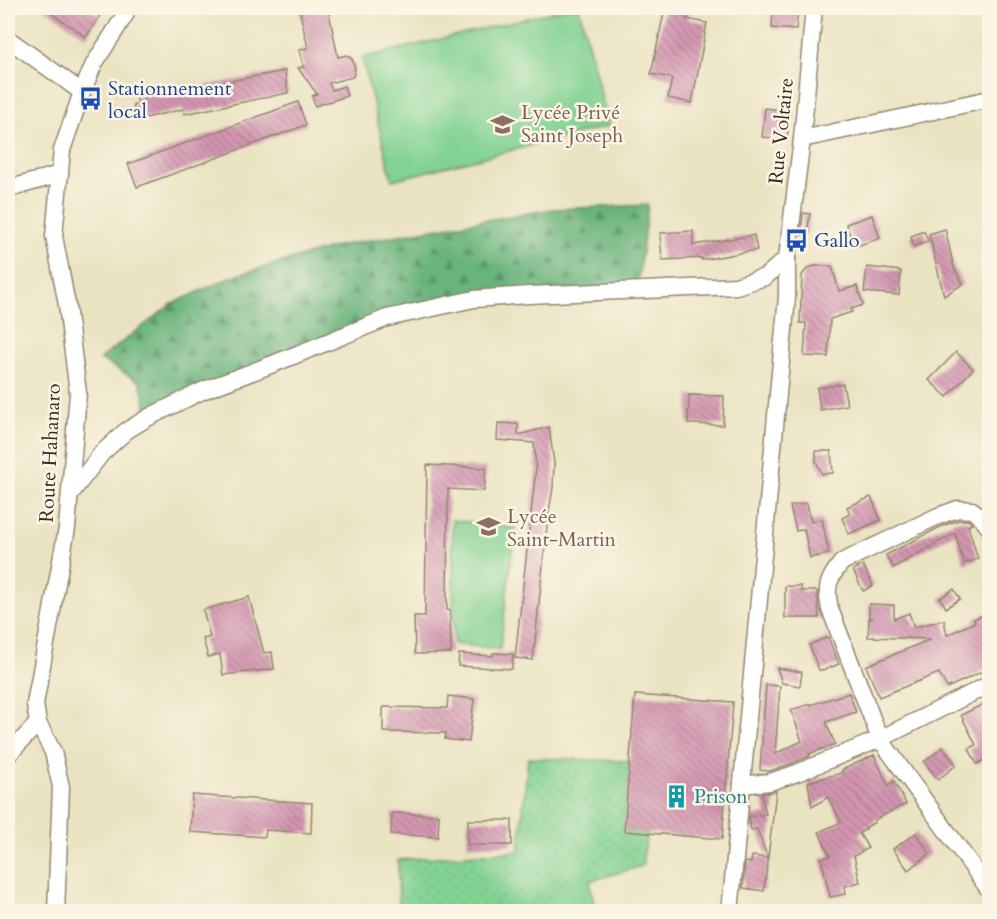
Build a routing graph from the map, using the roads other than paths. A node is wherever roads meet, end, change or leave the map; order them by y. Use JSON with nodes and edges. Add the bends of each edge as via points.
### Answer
{"nodes":[{"id":1,"x":127,"y":8,"type":"edge"},
{"id":2,"x":814,"y":8,"type":"edge"},
{"id":3,"x":8,"y":39,"type":"edge"},
{"id":4,"x":82,"y":92,"type":"junction"},
{"id":5,"x":990,"y":99,"type":"edge"},
{"id":6,"x":802,"y":139,"type":"junction"},
{"id":7,"x":60,"y":174,"type":"junction"},
{"id":8,"x":8,"y":189,"type":"edge"},
{"id":9,"x":787,"y":258,"type":"junction"},
{"id":10,"x":71,"y":494,"type":"junction"},
{"id":11,"x":990,"y":529,"type":"edge"},
{"id":12,"x":990,"y":684,"type":"edge"},
{"id":13,"x":38,"y":723,"type":"junction"},
{"id":14,"x":880,"y":739,"type":"junction"},
{"id":15,"x":8,"y":755,"type":"edge"},
{"id":16,"x":742,"y":785,"type":"junction"},
{"id":17,"x":990,"y":891,"type":"edge"},
{"id":18,"x":56,"y":912,"type":"edge"},
{"id":19,"x":730,"y":912,"type":"edge"}],
"edges":[{"from":1,"to":4,"type":"street","name":"Route Hahanaro"},
{"from":2,"to":6,"type":"street","name":"Rue Voltaire"},
{"from":3,"to":4,"type":"street"},
{"from":4,"to":7,"type":"street","name":"Route Hahanaro","via":[[62,150]]},
{"from":5,"to":6,"type":"street"},
{"from":6,"to":9,"type":"street","name":"Rue Voltaire"},
{"from":7,"to":8,"type":"street"},
{"from":7,"to":10,"type":"street","name":"Route Hahanaro","via":[[54,236],[78,393]]},
{"from":9,"to":10,"type":"street","via":[[765,277],[736,286],[474,299],[387,318],[202,391],[149,417],[102,453]]},
{"from":9,"to":16,"type":"street","name":"Rue Voltaire","via":[[787,297]]},
{"from":10,"to":13,"type":"street","name":"Route Hahanaro","via":[[35,704]]},
{"from":11,"to":14,"type":"street","via":[[972,510],[958,509],[842,562],[833,573],[827,585],[830,609]]},
{"from":12,"to":14,"type":"street"},
{"from":13,"to":15,"type":"street"},
{"from":13,"to":18,"type":"street","name":"Route Hahanaro","via":[[53,752],[62,787]]},
{"from":14,"to":16,"type":"street","via":[[770,782]]},
{"from":14,"to":17,"type":"street"},
{"from":16,"to":19,"type":"street","name":"Rue Voltaire"}]}
